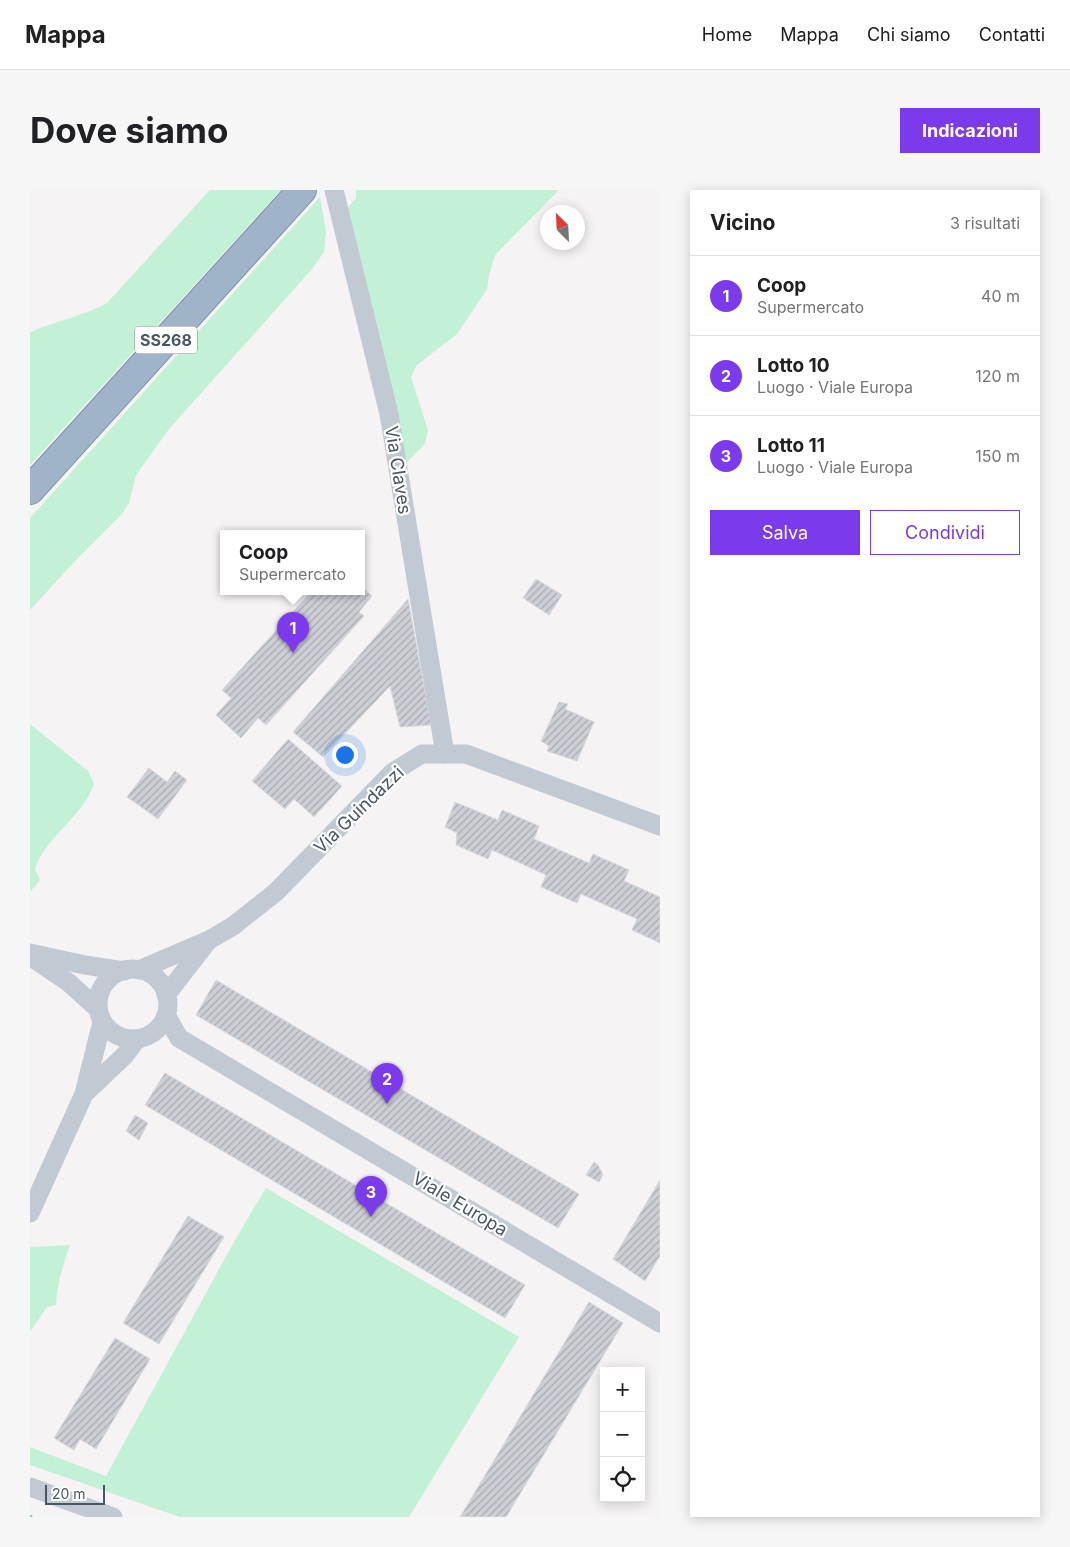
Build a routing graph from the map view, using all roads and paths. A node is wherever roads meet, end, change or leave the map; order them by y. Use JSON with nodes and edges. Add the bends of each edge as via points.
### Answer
{"nodes":[{"id":1,"x":302,"y":190,"type":"edge"},
{"id":2,"x":334,"y":190,"type":"edge"},
{"id":3,"x":30,"y":490,"type":"edge"},
{"id":4,"x":445,"y":754,"type":"junction"},
{"id":5,"x":660,"y":826,"type":"edge"},
{"id":6,"x":208,"y":940,"type":"junction"},
{"id":7,"x":30,"y":954,"type":"edge"},
{"id":8,"x":131,"y":970,"type":"junction"},
{"id":9,"x":166,"y":995,"type":"junction"},
{"id":10,"x":100,"y":1015,"type":"junction"},
{"id":11,"x":166,"y":1015,"type":"junction"},
{"id":12,"x":143,"y":1037,"type":"junction"},
{"id":13,"x":179,"y":1038,"type":"junction"},
{"id":14,"x":84,"y":1094,"type":"junction"},
{"id":15,"x":30,"y":1213,"type":"edge"},
{"id":16,"x":660,"y":1323,"type":"edge"},
{"id":17,"x":30,"y":1487,"type":"edge"},
{"id":18,"x":113,"y":1517,"type":"edge"}],
"edges":[{"from":1,"to":3,"type":"highway","number":"SS268"},
{"from":2,"to":4,"type":"street","name":"Via Claves","via":[[389,414]]},
{"from":4,"to":5,"type":"street","name":"Via Guindazzi","via":[[466,754]]},
{"from":4,"to":6,"type":"street","name":"Via Guindazzi","via":[[422,754],[393,772],[276,892],[233,926]]},
{"from":6,"to":8,"type":"street","name":"Via Guindazzi"},
{"from":6,"to":9,"type":"street"},
{"from":7,"to":8,"type":"street"},
{"from":7,"to":10,"type":"street","via":[[68,982]]},
{"from":8,"to":9,"type":"street","via":[[156,978]]},
{"from":8,"to":10,"type":"street","via":[[112,976],[104,985],[98,996]]},
{"from":9,"to":11,"type":"street"},
{"from":10,"to":12,"type":"street","via":[[111,1032],[123,1038]]},
{"from":10,"to":14,"type":"street"},
{"from":11,"to":12,"type":"street","via":[[160,1027]]},
{"from":11,"to":13,"type":"street","name":"Viale Europa"},
{"from":12,"to":13,"type":"street"},
{"from":12,"to":14,"type":"street"},
{"from":13,"to":16,"type":"street","name":"Viale Europa"},
{"from":14,"to":15,"type":"street"},
{"from":17,"to":18,"type":"street"}]}
